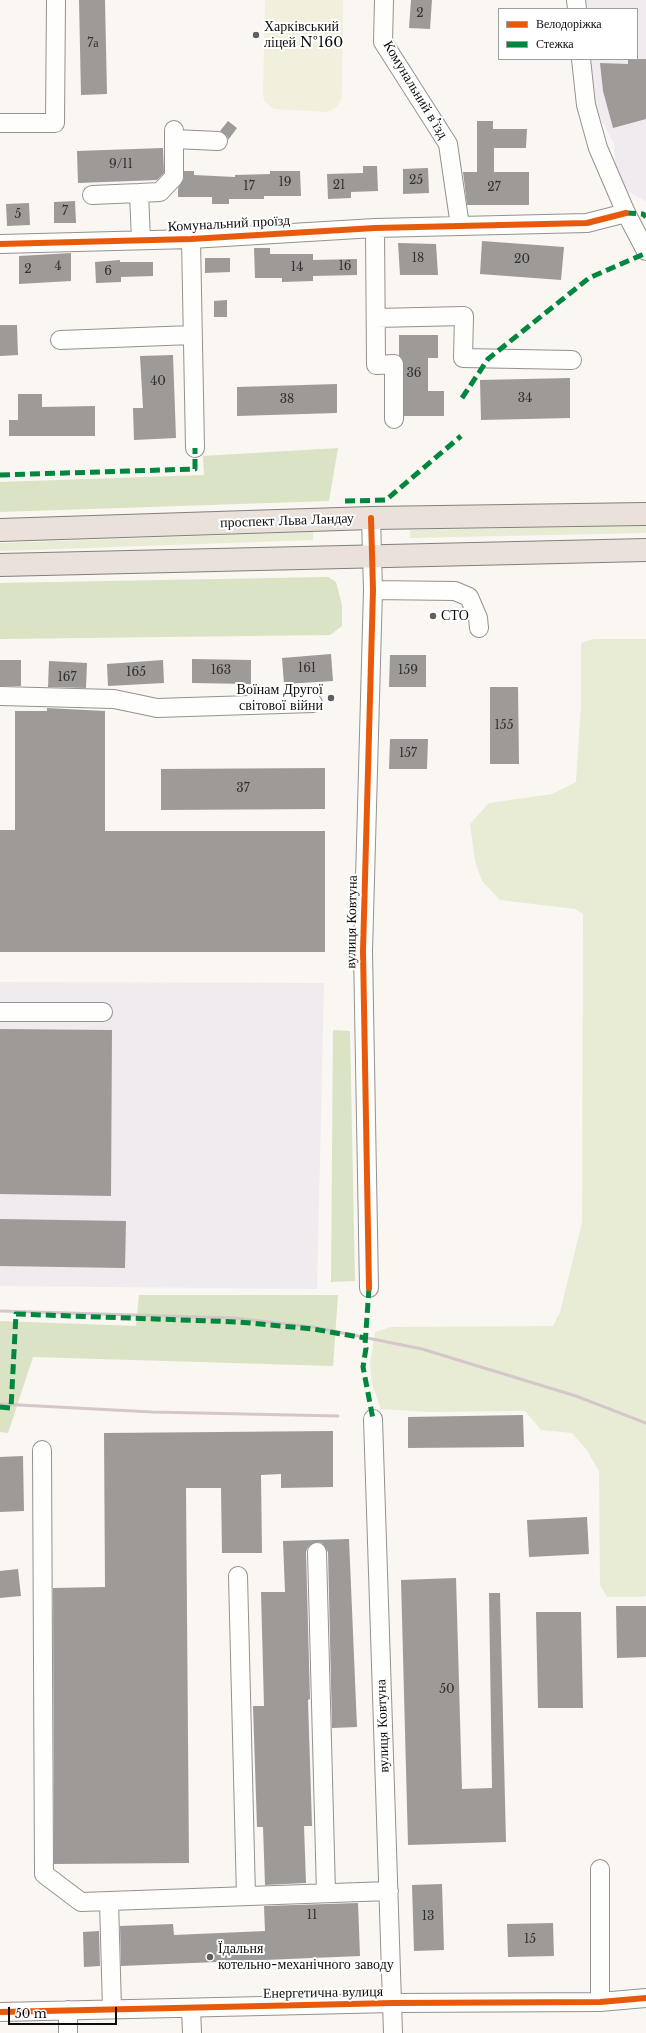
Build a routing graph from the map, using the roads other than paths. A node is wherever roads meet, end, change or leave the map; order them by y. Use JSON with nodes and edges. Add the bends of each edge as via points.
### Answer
{"nodes":[{"id":1,"x":56,"y":0,"type":"edge"},
{"id":2,"x":384,"y":0,"type":"edge"},
{"id":3,"x":581,"y":60,"type":"edge"},
{"id":4,"x":0,"y":123,"type":"edge"},
{"id":5,"x":218,"y":141,"type":"dead end"},
{"id":6,"x":139,"y":193,"type":"junction"},
{"id":7,"x":92,"y":195,"type":"dead end"},
{"id":8,"x":626,"y":213,"type":"junction"},
{"id":9,"x":460,"y":226,"type":"junction"},
{"id":10,"x":375,"y":228,"type":"junction"},
{"id":11,"x":191,"y":239,"type":"junction"},
{"id":12,"x":141,"y":240,"type":"junction"},
{"id":13,"x":0,"y":244,"type":"edge"},
{"id":14,"x":646,"y":251,"type":"edge"},
{"id":15,"x":376,"y":318,"type":"junction"},
{"id":16,"x":192,"y":336,"type":"junction"},
{"id":17,"x":60,"y":340,"type":"dead end"},
{"id":18,"x":572,"y":360,"type":"dead end"},
{"id":19,"x":394,"y":419,"type":"dead end"},
{"id":20,"x":195,"y":448,"type":"dead end"},
{"id":21,"x":646,"y":514,"type":"edge"},
{"id":22,"x":371,"y":518,"type":"junction"},
{"id":23,"x":0,"y":530,"type":"edge"},
{"id":24,"x":646,"y":550,"type":"edge"},
{"id":25,"x":373,"y":556,"type":"junction"},
{"id":26,"x":0,"y":565,"type":"edge"},
{"id":27,"x":374,"y":590,"type":"junction"},
{"id":28,"x":479,"y":628,"type":"dead end"},
{"id":29,"x":0,"y":696,"type":"edge"},
{"id":30,"x":313,"y":703,"type":"dead end"},
{"id":31,"x":0,"y":1012,"type":"edge"},
{"id":32,"x":103,"y":1012,"type":"dead end"},
{"id":33,"x":368,"y":1288,"type":"dead end"},
{"id":34,"x":374,"y":1419,"type":"dead end"},
{"id":35,"x":42,"y":1450,"type":"dead end"},
{"id":36,"x":317,"y":1552,"type":"dead end"},
{"id":37,"x":238,"y":1576,"type":"dead end"},
{"id":38,"x":600,"y":1869,"type":"dead end"},
{"id":39,"x":389,"y":1891,"type":"junction"},
{"id":40,"x":326,"y":1893,"type":"junction"},
{"id":41,"x":246,"y":1896,"type":"junction"},
{"id":42,"x":109,"y":1901,"type":"junction"},
{"id":43,"x":646,"y":1998,"type":"edge"},
{"id":44,"x":600,"y":2002,"type":"junction"},
{"id":45,"x":393,"y":2003,"type":"junction"},
{"id":46,"x":191,"y":2008,"type":"junction"},
{"id":47,"x":112,"y":2009,"type":"junction"},
{"id":48,"x":68,"y":2010,"type":"junction"},
{"id":49,"x":0,"y":2012,"type":"edge"},
{"id":50,"x":68,"y":2033,"type":"edge"},
{"id":51,"x":192,"y":2033,"type":"edge"},
{"id":52,"x":393,"y":2033,"type":"edge"}],
"edges":[{"from":1,"to":4,"type":"street","via":[[55,122]]},
{"from":2,"to":9,"type":"street","name":"Комунальний в’їзд","via":[[383,42],[448,144]]},
{"from":3,"to":8,"type":"street","via":[[592,132]]},
{"from":5,"to":6,"type":"street","via":[[174,134],[174,177],[160,192]]},
{"from":6,"to":7,"type":"street"},
{"from":6,"to":12,"type":"street"},
{"from":8,"to":9,"type":"street","name":"Комунальний проїзд","via":[[587,223]]},
{"from":8,"to":14,"type":"street"},
{"from":9,"to":10,"type":"street","name":"Комунальний проїзд"},
{"from":10,"to":11,"type":"street","name":"Комунальний проїзд"},
{"from":10,"to":15,"type":"street"},
{"from":11,"to":12,"type":"street","name":"Комунальний проїзд"},
{"from":11,"to":16,"type":"street"},
{"from":12,"to":13,"type":"street","name":"Комунальний проїзд"},
{"from":15,"to":18,"type":"street","via":[[464,316],[463,358]]},
{"from":15,"to":19,"type":"street","via":[[376,365],[394,364]]},
{"from":16,"to":17,"type":"street"},
{"from":16,"to":20,"type":"street"},
{"from":21,"to":22,"type":"main road","name":"проспект Льва Ландау"},
{"from":22,"to":23,"type":"main road","name":"проспект Льва Ландау"},
{"from":22,"to":25,"type":"street","name":"вулиця Ковтуна"},
{"from":24,"to":25,"type":"main road"},
{"from":25,"to":26,"type":"main road"},
{"from":25,"to":27,"type":"street","name":"вулиця Ковтуна"},
{"from":27,"to":28,"type":"street","via":[[455,591],[469,597],[478,618]]},
{"from":27,"to":33,"type":"street","name":"вулиця Ковтуна","via":[[363,951]]},
{"from":29,"to":30,"type":"street","via":[[114,699],[156,708]]},
{"from":31,"to":32,"type":"street"},
{"from":34,"to":39,"type":"street","name":"вулиця Ковтуна"},
{"from":35,"to":42,"type":"street","via":[[44,1874],[81,1902]]},
{"from":36,"to":40,"type":"street"},
{"from":37,"to":41,"type":"street"},
{"from":38,"to":44,"type":"street"},
{"from":39,"to":40,"type":"street"},
{"from":39,"to":45,"type":"street","name":"вулиця Ковтуна"},
{"from":40,"to":41,"type":"street"},
{"from":41,"to":42,"type":"street"},
{"from":42,"to":47,"type":"street"},
{"from":43,"to":44,"type":"street","name":"Енергетична вулиця"},
{"from":44,"to":45,"type":"street","name":"Енергетична вулиця"},
{"from":45,"to":46,"type":"street","name":"Енергетична вулиця"},
{"from":45,"to":52,"type":"street","name":"вулиця Ковтуна"},
{"from":46,"to":47,"type":"street","name":"Енергетична вулиця"},
{"from":46,"to":51,"type":"street"},
{"from":47,"to":48,"type":"street","name":"Енергетична вулиця"},
{"from":48,"to":49,"type":"street","name":"Енергетична вулиця"},
{"from":48,"to":50,"type":"street"}]}
